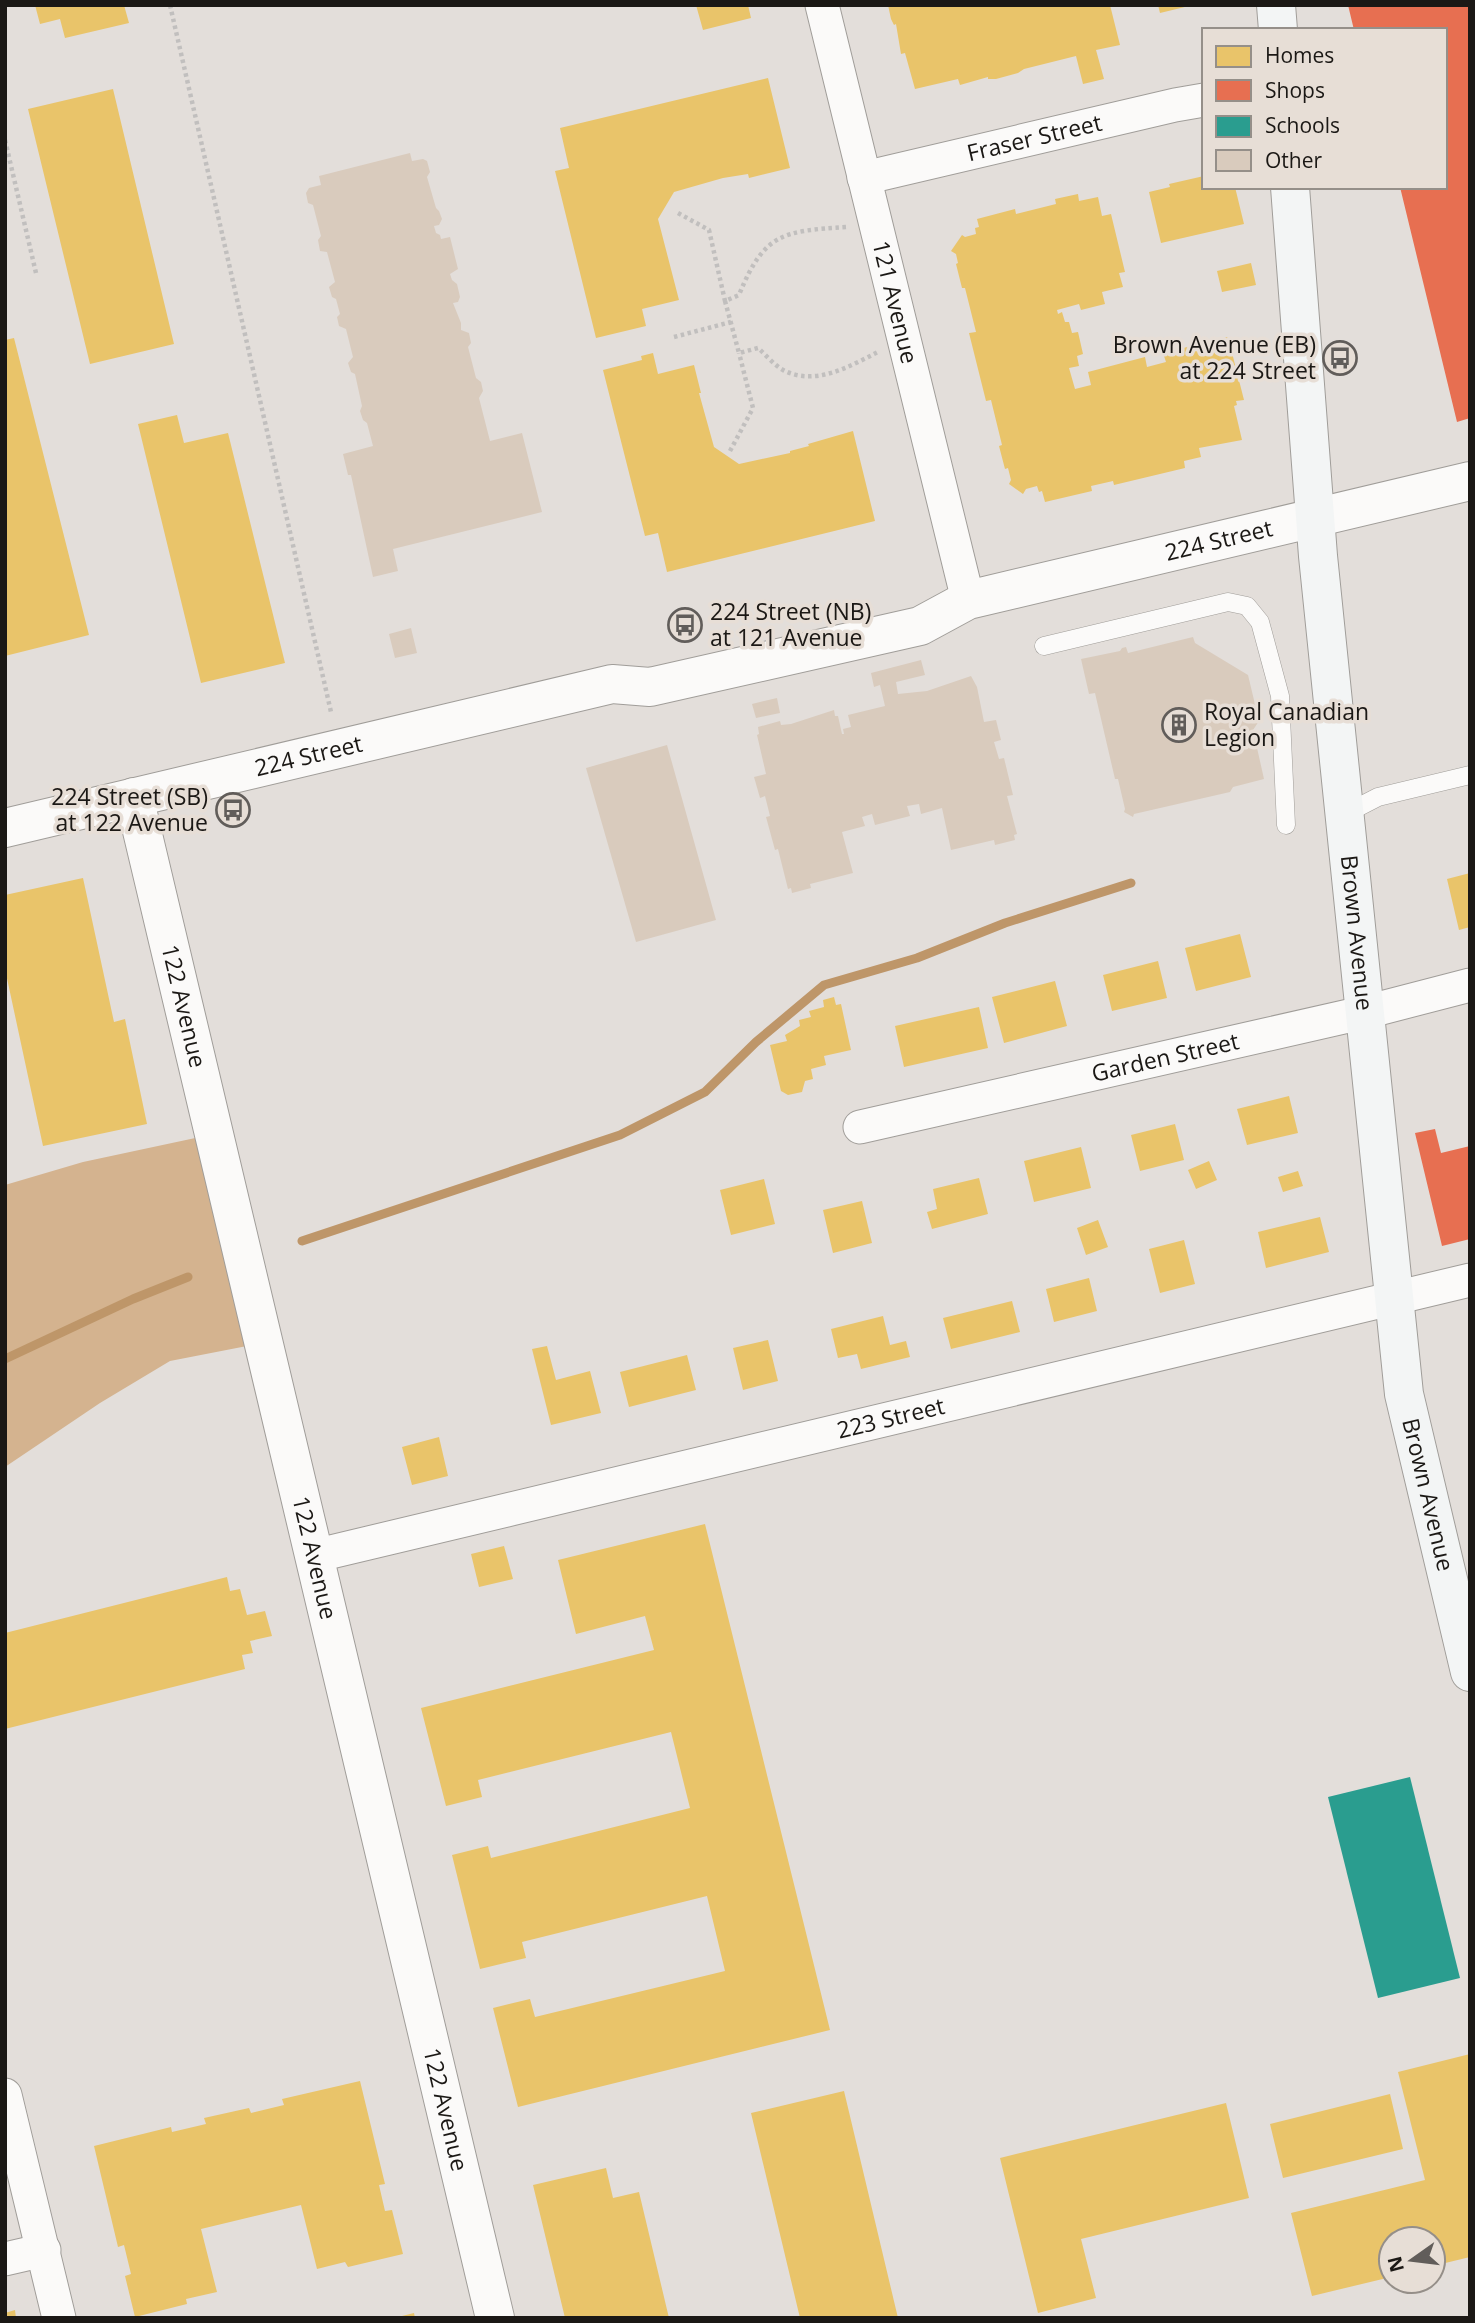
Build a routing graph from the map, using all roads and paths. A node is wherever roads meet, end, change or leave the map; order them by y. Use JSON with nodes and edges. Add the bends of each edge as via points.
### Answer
{"nodes":[{"id":1,"x":170,"y":5,"type":"edge"},
{"id":2,"x":822,"y":5,"type":"edge"},
{"id":3,"x":1276,"y":5,"type":"edge"},
{"id":4,"x":1278,"y":28,"type":"edge"},
{"id":5,"x":1202,"y":100,"type":"edge"},
{"id":6,"x":5,"y":140,"type":"edge"},
{"id":7,"x":864,"y":178,"type":"junction"},
{"id":8,"x":1290,"y":189,"type":"edge"},
{"id":9,"x":678,"y":213,"type":"dead end"},
{"id":10,"x":848,"y":227,"type":"dead end"},
{"id":11,"x":36,"y":273,"type":"dead end"},
{"id":12,"x":725,"y":301,"type":"junction"},
{"id":13,"x":731,"y":322,"type":"junction"},
{"id":14,"x":674,"y":337,"type":"dead end"},
{"id":15,"x":878,"y":352,"type":"dead end"},
{"id":16,"x":739,"y":353,"type":"junction"},
{"id":17,"x":730,"y":450,"type":"dead end"},
{"id":18,"x":1470,"y":481,"type":"edge"},
{"id":19,"x":1315,"y":519,"type":"junction"},
{"id":20,"x":968,"y":600,"type":"junction"},
{"id":21,"x":1044,"y":646,"type":"dead end"},
{"id":22,"x":331,"y":712,"type":"dead end"},
{"id":23,"x":1470,"y":775,"type":"edge"},
{"id":24,"x":134,"y":797,"type":"junction"},
{"id":25,"x":1345,"y":814,"type":"junction"},
{"id":26,"x":1286,"y":825,"type":"dead end"},
{"id":27,"x":5,"y":828,"type":"edge"},
{"id":28,"x":1469,"y":989,"type":"edge"},
{"id":29,"x":1366,"y":1012,"type":"junction"},
{"id":30,"x":860,"y":1127,"type":"dead end"},
{"id":31,"x":1470,"y":1280,"type":"edge"},
{"id":32,"x":1394,"y":1298,"type":"junction"},
{"id":33,"x":314,"y":1556,"type":"junction"},
{"id":34,"x":1470,"y":1672,"type":"edge"},
{"id":35,"x":5,"y":2095,"type":"edge"},
{"id":36,"x":44,"y":2250,"type":"junction"},
{"id":37,"x":5,"y":2259,"type":"edge"},
{"id":38,"x":59,"y":2318,"type":"edge"},
{"id":39,"x":495,"y":2318,"type":"edge"}],
"edges":[{"from":1,"to":22,"type":"path"},
{"from":2,"to":7,"type":"street","name":"121 Avenue"},
{"from":3,"to":4,"type":"main road"},
{"from":5,"to":7,"type":"street","name":"Fraser Street"},
{"from":6,"to":11,"type":"path"},
{"from":7,"to":20,"type":"street","name":"121 Avenue"},
{"from":8,"to":19,"type":"main road","name":"Brown Avenue"},
{"from":9,"to":12,"type":"path","via":[[709,230]]},
{"from":10,"to":12,"type":"path","via":[[784,236],[765,247],[739,295]]},
{"from":12,"to":13,"type":"path"},
{"from":13,"to":14,"type":"path"},
{"from":13,"to":16,"type":"path"},
{"from":15,"to":16,"type":"path","via":[[836,373],[808,376],[784,370],[758,348]]},
{"from":16,"to":17,"type":"path","via":[[753,408]]},
{"from":18,"to":19,"type":"street","name":"224 Street"},
{"from":19,"to":20,"type":"street","name":"224 Street"},
{"from":19,"to":25,"type":"main road","name":"Brown Avenue"},
{"from":20,"to":24,"type":"street","name":"224 Street","via":[[920,626],[650,687],[612,684]]},
{"from":21,"to":26,"type":"lane","via":[[1228,602],[1247,606],[1260,622],[1280,696]]},
{"from":23,"to":25,"type":"lane","via":[[1378,797]]},
{"from":24,"to":27,"type":"street","name":"224 Street"},
{"from":24,"to":33,"type":"street","name":"122 Avenue"},
{"from":25,"to":29,"type":"main road","name":"Brown Avenue"},
{"from":28,"to":29,"type":"street","name":"Garden Street"},
{"from":29,"to":30,"type":"street","name":"Garden Street"},
{"from":29,"to":32,"type":"main road","name":"Brown Avenue"},
{"from":31,"to":32,"type":"street","name":"223 Street"},
{"from":32,"to":33,"type":"street","name":"223 Street"},
{"from":32,"to":34,"type":"main road","name":"Brown Avenue","via":[[1404,1394]]},
{"from":33,"to":39,"type":"street","name":"122 Avenue"},
{"from":35,"to":36,"type":"street"},
{"from":36,"to":37,"type":"street"},
{"from":36,"to":38,"type":"street"}]}
